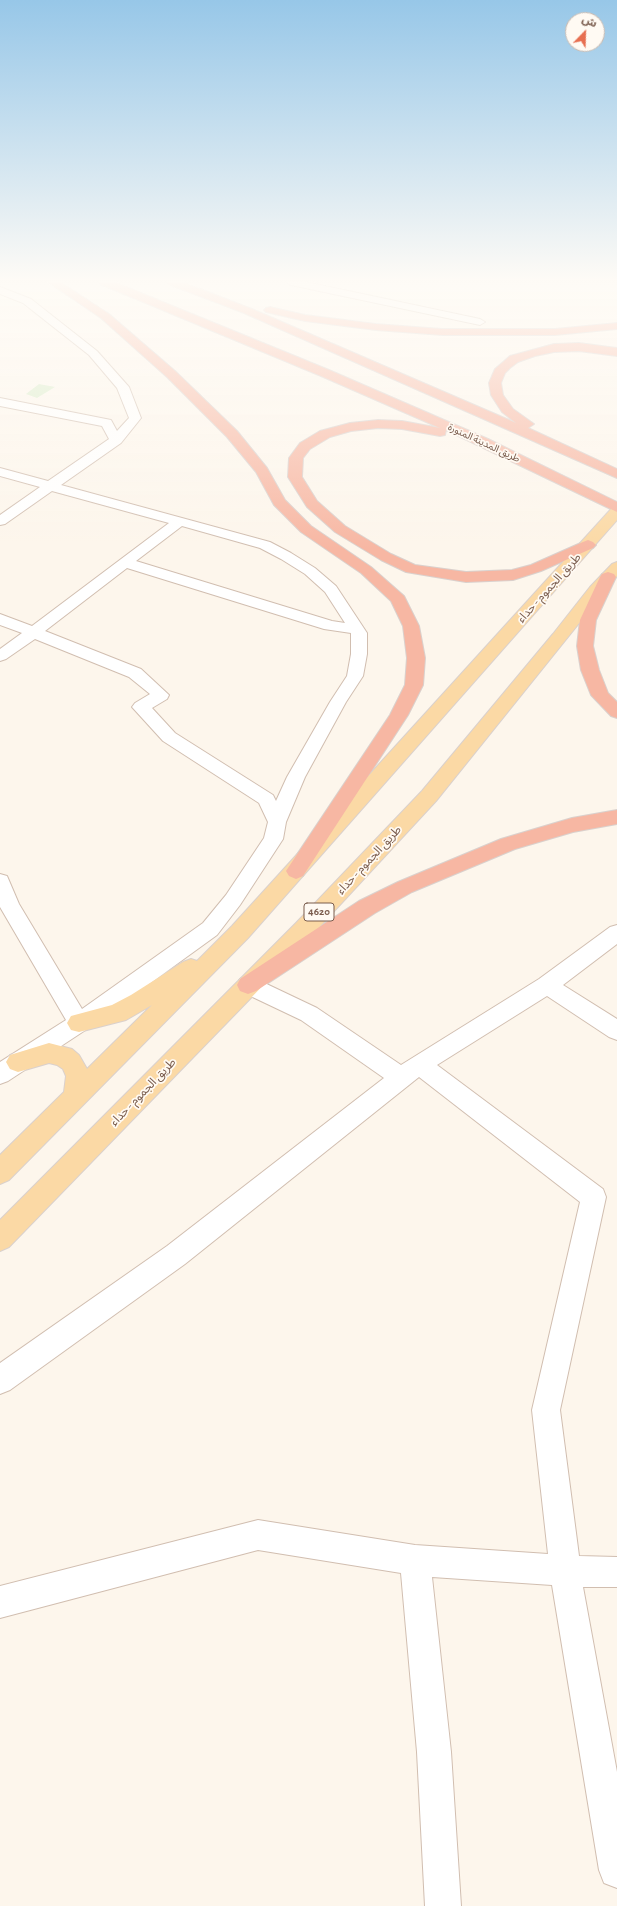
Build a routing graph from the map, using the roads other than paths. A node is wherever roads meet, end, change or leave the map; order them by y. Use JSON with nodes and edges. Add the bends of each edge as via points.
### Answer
{"nodes":[{"id":1,"x":109,"y":371,"type":"edge"},
{"id":2,"x":167,"y":371,"type":"edge"},
{"id":3,"x":320,"y":371,"type":"edge"},
{"id":4,"x":385,"y":371,"type":"edge"},
{"id":5,"x":500,"y":371,"type":"edge"},
{"id":6,"x":0,"y":402,"type":"edge"},
{"id":7,"x":116,"y":440,"type":"junction"},
{"id":8,"x":483,"y":442,"type":"junction"},
{"id":9,"x":584,"y":459,"type":"junction"},
{"id":10,"x":0,"y":472,"type":"edge"},
{"id":11,"x":617,"y":474,"type":"edge"},
{"id":12,"x":51,"y":487,"type":"junction"},
{"id":13,"x":617,"y":510,"type":"edge"},
{"id":14,"x":0,"y":521,"type":"edge"},
{"id":15,"x":180,"y":521,"type":"junction"},
{"id":16,"x":588,"y":545,"type":"junction"},
{"id":17,"x":126,"y":563,"type":"junction"},
{"id":18,"x":612,"y":572,"type":"edge"},
{"id":19,"x":0,"y":619,"type":"edge"},
{"id":20,"x":356,"y":629,"type":"junction"},
{"id":21,"x":33,"y":633,"type":"junction"},
{"id":22,"x":0,"y":656,"type":"edge"},
{"id":23,"x":617,"y":712,"type":"edge"},
{"id":24,"x":617,"y":817,"type":"edge"},
{"id":25,"x":277,"y":822,"type":"junction"},
{"id":26,"x":296,"y":871,"type":"junction"},
{"id":27,"x":0,"y":881,"type":"edge"},
{"id":28,"x":617,"y":933,"type":"edge"},
{"id":29,"x":227,"y":944,"type":"junction"},
{"id":30,"x":248,"y":984,"type":"junction"},
{"id":31,"x":547,"y":985,"type":"junction"},
{"id":32,"x":79,"y":1023,"type":"junction"},
{"id":33,"x":617,"y":1031,"type":"edge"},
{"id":34,"x":9,"y":1068,"type":"edge"},
{"id":35,"x":410,"y":1071,"type":"junction"},
{"id":36,"x":76,"y":1096,"type":"junction"},
{"id":37,"x":0,"y":1172,"type":"edge"},
{"id":38,"x":0,"y":1238,"type":"edge"},
{"id":39,"x":0,"y":1380,"type":"edge"},
{"id":40,"x":415,"y":1560,"type":"junction"},
{"id":41,"x":565,"y":1571,"type":"junction"},
{"id":42,"x":617,"y":1572,"type":"edge"},
{"id":43,"x":0,"y":1602,"type":"edge"},
{"id":44,"x":617,"y":1870,"type":"edge"},
{"id":45,"x":443,"y":1906,"type":"edge"}],
"edges":[{"from":1,"to":7,"type":"street","via":[[123,387],[135,418]]},
{"from":2,"to":26,"type":"highway","via":[[232,434],[262,471],[279,502],[306,529],[366,570],[398,599],[411,626],[416,658],[414,685],[399,715]]},
{"from":3,"to":8,"type":"highway","name":"طريق المدينة المنورة"},
{"from":4,"to":9,"type":"highway"},
{"from":5,"to":9,"type":"highway","via":[[495,383],[497,395],[508,412]]},
{"from":6,"to":7,"type":"street","via":[[107,423]]},
{"from":7,"to":12,"type":"street"},
{"from":8,"to":13,"type":"highway","name":"طريق المدينة المنورة"},
{"from":8,"to":16,"type":"highway","via":[[402,425],[350,427],[325,434],[305,446],[296,458],[295,477],[312,504],[340,529],[411,569],[466,577],[513,575],[536,568]]},
{"from":9,"to":11,"type":"highway"},
{"from":10,"to":12,"type":"street"},
{"from":12,"to":14,"type":"street"},
{"from":12,"to":15,"type":"street"},
{"from":13,"to":16,"type":"main road","name":"طريق الجموم - حداء"},
{"from":15,"to":17,"type":"street"},
{"from":15,"to":20,"type":"street","via":[[265,545],[310,570],[331,589]]},
{"from":16,"to":26,"type":"main road","name":"طريق الجموم - حداء"},
{"from":17,"to":20,"type":"street","via":[[330,626]]},
{"from":17,"to":21,"type":"street"},
{"from":18,"to":23,"type":"highway","via":[[588,620],[585,646],[590,670],[600,695]]},
{"from":18,"to":30,"type":"main road","name":"طريق الجموم - حداء","number":"4620","via":[[429,796],[304,929]]},
{"from":19,"to":21,"type":"street"},
{"from":20,"to":25,"type":"street","via":[[359,633],[359,654],[355,676],[296,777]]},
{"from":21,"to":22,"type":"street"},
{"from":21,"to":25,"type":"street","via":[[135,673],[161,695],[141,707],[169,737],[266,799]]},
{"from":24,"to":30,"type":"highway","via":[[572,825],[508,844],[405,887],[367,907]]},
{"from":25,"to":32,"type":"street","via":[[273,839],[233,900],[210,929]]},
{"from":26,"to":29,"type":"main road","name":"طريق الجموم - حداء"},
{"from":27,"to":32,"type":"street","via":[[9,905]]},
{"from":28,"to":31,"type":"street"},
{"from":29,"to":32,"type":"main road","via":[[139,1002],[118,1013]]},
{"from":29,"to":36,"type":"main road","name":"طريق الجموم - حداء"},
{"from":30,"to":35,"type":"street","via":[[309,1014]]},
{"from":30,"to":38,"type":"main road","name":"طريق الجموم - حداء","number":"4620"},
{"from":31,"to":33,"type":"street"},
{"from":31,"to":35,"type":"street"},
{"from":32,"to":34,"type":"street"},
{"from":34,"to":36,"type":"main road","via":[[49,1054],[64,1056],[78,1076]]},
{"from":35,"to":39,"type":"street","via":[[176,1254]]},
{"from":35,"to":41,"type":"street","via":[[594,1198],[546,1410]]},
{"from":36,"to":37,"type":"main road","name":"طريق الجموم - حداء"},
{"from":40,"to":41,"type":"street"},
{"from":40,"to":43,"type":"street","via":[[258,1535]]},
{"from":40,"to":45,"type":"street","via":[[434,1752]]},
{"from":41,"to":42,"type":"street"},
{"from":41,"to":44,"type":"street"}]}
